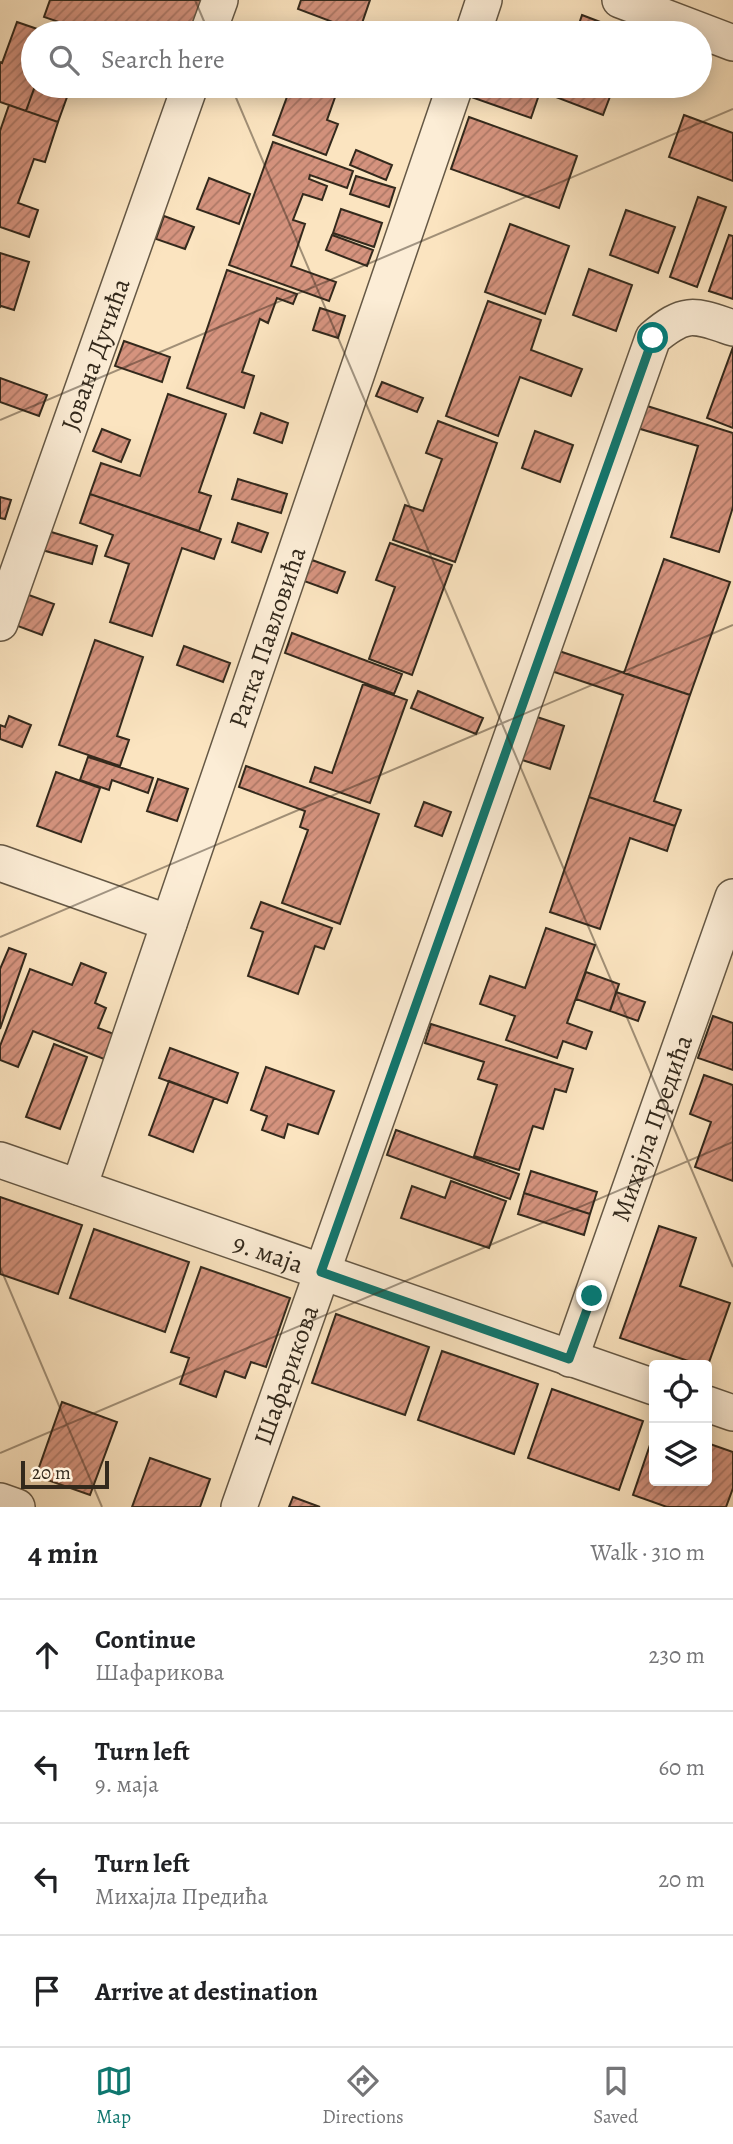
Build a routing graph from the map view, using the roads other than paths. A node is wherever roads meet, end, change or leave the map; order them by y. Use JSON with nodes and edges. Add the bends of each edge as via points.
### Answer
{"nodes":[{"id":1,"x":220,"y":0,"type":"edge"},
{"id":2,"x":484,"y":0,"type":"edge"},
{"id":3,"x":620,"y":0,"type":"edge"},
{"id":4,"x":212,"y":21,"type":"edge"},
{"id":5,"x":477,"y":21,"type":"edge"},
{"id":6,"x":675,"y":21,"type":"edge"},
{"id":7,"x":712,"y":35,"type":"edge"},
{"id":8,"x":733,"y":43,"type":"edge"},
{"id":9,"x":186,"y":98,"type":"edge"},
{"id":10,"x":451,"y":98,"type":"edge"},
{"id":11,"x":733,"y":328,"type":"edge"},
{"id":12,"x":0,"y":623,"type":"edge"},
{"id":13,"x":0,"y":863,"type":"edge"},
{"id":14,"x":733,"y":897,"type":"edge"},
{"id":15,"x":169,"y":923,"type":"junction"},
{"id":16,"x":0,"y":1160,"type":"edge"},
{"id":17,"x":79,"y":1187,"type":"junction"},
{"id":18,"x":321,"y":1272,"type":"junction"},
{"id":19,"x":569,"y":1359,"type":"junction"},
{"id":20,"x":649,"y":1385,"type":"edge"},
{"id":21,"x":712,"y":1406,"type":"edge"},
{"id":22,"x":733,"y":1413,"type":"edge"},
{"id":23,"x":0,"y":1501,"type":"edge"},
{"id":24,"x":17,"y":1507,"type":"edge"},
{"id":25,"x":239,"y":1507,"type":"edge"}],
"edges":[{"from":1,"to":4,"type":"street"},
{"from":2,"to":5,"type":"street"},
{"from":3,"to":6,"type":"street"},
{"from":7,"to":8,"type":"street"},
{"from":9,"to":12,"type":"street","name":"Јована Дучића"},
{"from":10,"to":15,"type":"street","name":"Ратка Павловића"},
{"from":11,"to":18,"type":"street","name":"Шафарикова","via":[[691,316],[671,323],[653,338]]},
{"from":13,"to":15,"type":"street"},
{"from":14,"to":19,"type":"street","name":"Михајла Предића"},
{"from":15,"to":17,"type":"street","name":"Ратка Павловића"},
{"from":16,"to":17,"type":"street","name":"9. маја"},
{"from":17,"to":18,"type":"street","name":"9. маја"},
{"from":18,"to":19,"type":"street","name":"9. маја"},
{"from":18,"to":25,"type":"street","name":"Шафарикова"},
{"from":19,"to":20,"type":"street","name":"9. маја"},
{"from":21,"to":22,"type":"street"},
{"from":23,"to":24,"type":"street"}]}
